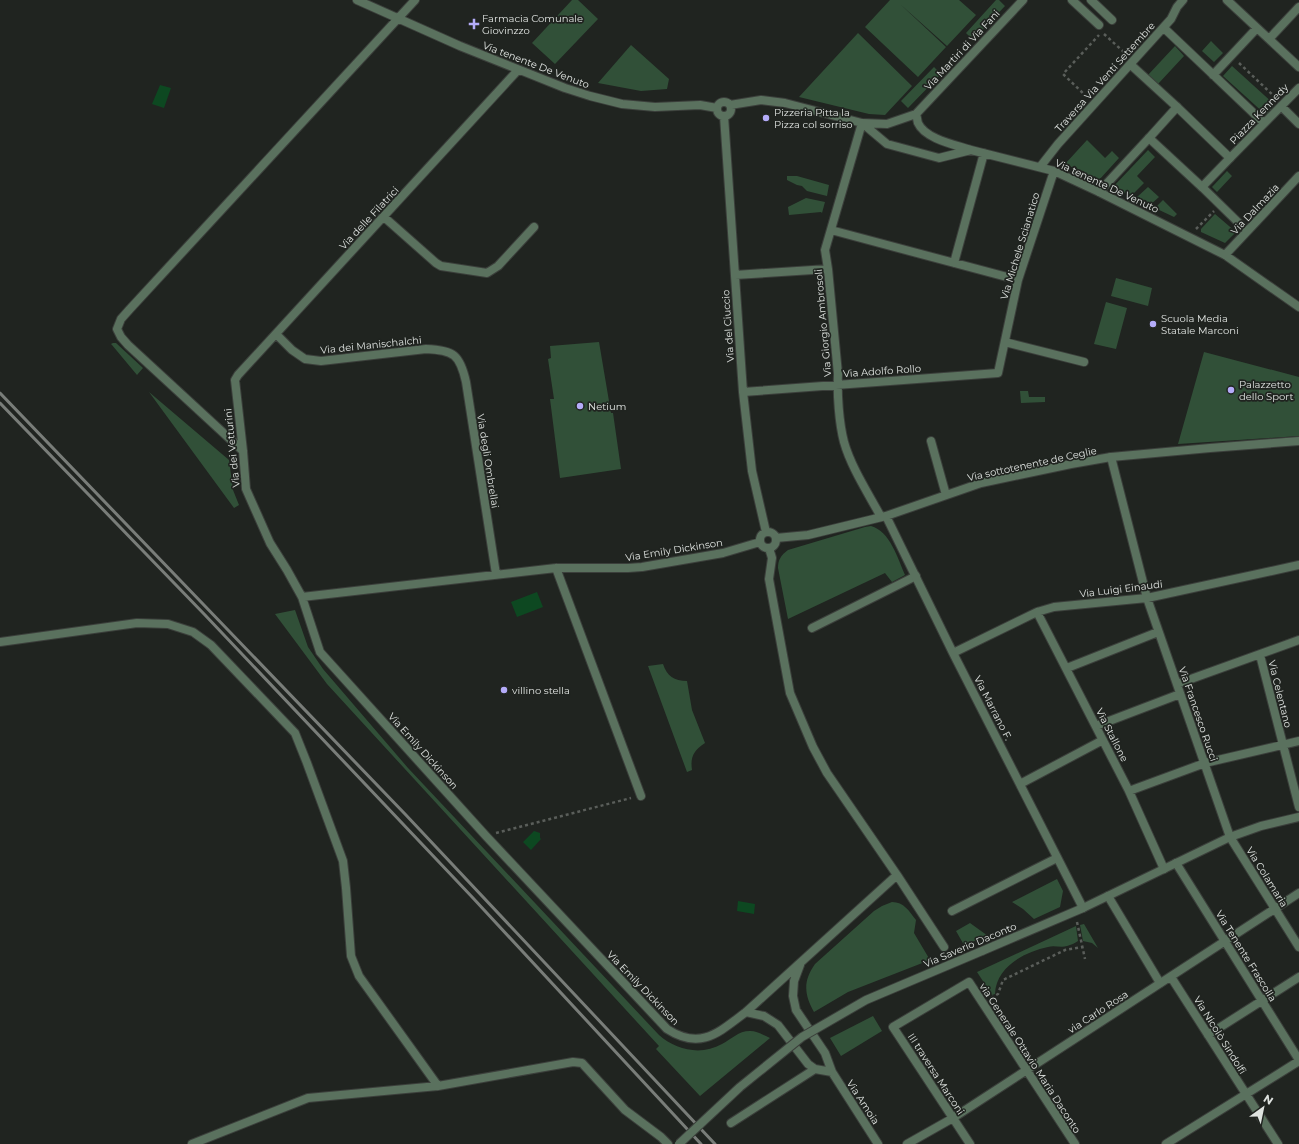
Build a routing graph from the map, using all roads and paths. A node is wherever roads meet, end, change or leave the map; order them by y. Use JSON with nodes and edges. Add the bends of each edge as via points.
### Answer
{"nodes":[{"id":1,"x":357,"y":0,"type":"edge"},
{"id":2,"x":415,"y":0,"type":"edge"},
{"id":3,"x":1023,"y":0,"type":"edge"},
{"id":4,"x":1072,"y":0,"type":"edge"},
{"id":5,"x":1091,"y":0,"type":"edge"},
{"id":6,"x":1183,"y":0,"type":"edge"},
{"id":7,"x":1227,"y":0,"type":"edge"},
{"id":8,"x":1299,"y":7,"type":"edge"},
{"id":9,"x":399,"y":18,"type":"junction"},
{"id":10,"x":1112,"y":20,"type":"dead end"},
{"id":11,"x":1099,"y":25,"type":"dead end"},
{"id":12,"x":1164,"y":28,"type":"junction"},
{"id":13,"x":1257,"y":28,"type":"junction"},
{"id":14,"x":1269,"y":39,"type":"junction"},
{"id":15,"x":1130,"y":48,"type":"dead end"},
{"id":16,"x":1126,"y":54,"type":"junction"},
{"id":17,"x":1231,"y":56,"type":"junction"},
{"id":18,"x":1121,"y":59,"type":"dead end"},
{"id":19,"x":1132,"y":63,"type":"junction"},
{"id":20,"x":1299,"y":67,"type":"edge"},
{"id":21,"x":518,"y":70,"type":"junction"},
{"id":22,"x":1213,"y":75,"type":"junction"},
{"id":23,"x":1299,"y":88,"type":"edge"},
{"id":24,"x":1091,"y":91,"type":"dead end"},
{"id":25,"x":1086,"y":96,"type":"junction"},
{"id":26,"x":1094,"y":104,"type":"junction"},
{"id":27,"x":730,"y":105,"type":"junction"},
{"id":28,"x":1282,"y":105,"type":"junction"},
{"id":29,"x":1177,"y":107,"type":"junction"},
{"id":30,"x":717,"y":108,"type":"junction"},
{"id":31,"x":916,"y":114,"type":"junction"},
{"id":32,"x":724,"y":116,"type":"junction"},
{"id":33,"x":862,"y":123,"type":"junction"},
{"id":34,"x":1264,"y":123,"type":"junction"},
{"id":35,"x":1299,"y":124,"type":"edge"},
{"id":36,"x":1149,"y":138,"type":"junction"},
{"id":37,"x":971,"y":150,"type":"junction"},
{"id":38,"x":984,"y":153,"type":"junction"},
{"id":39,"x":1230,"y":158,"type":"junction"},
{"id":40,"x":1040,"y":167,"type":"junction"},
{"id":41,"x":1054,"y":171,"type":"junction"},
{"id":42,"x":1299,"y":177,"type":"edge"},
{"id":43,"x":1202,"y":187,"type":"junction"},
{"id":44,"x":1099,"y":192,"type":"junction"},
{"id":45,"x":1219,"y":205,"type":"junction"},
{"id":46,"x":384,"y":217,"type":"junction"},
{"id":47,"x":534,"y":227,"type":"dead end"},
{"id":48,"x":831,"y":230,"type":"junction"},
{"id":49,"x":1247,"y":231,"type":"junction"},
{"id":50,"x":1189,"y":236,"type":"junction"},
{"id":51,"x":1225,"y":255,"type":"junction"},
{"id":52,"x":954,"y":263,"type":"junction"},
{"id":53,"x":828,"y":269,"type":"junction"},
{"id":54,"x":734,"y":275,"type":"junction"},
{"id":55,"x":1018,"y":280,"type":"junction"},
{"id":56,"x":1299,"y":307,"type":"edge"},
{"id":57,"x":276,"y":334,"type":"junction"},
{"id":58,"x":1005,"y":342,"type":"junction"},
{"id":59,"x":453,"y":354,"type":"joint"},
{"id":60,"x":1084,"y":362,"type":"dead end"},
{"id":61,"x":998,"y":373,"type":"joint"},
{"id":62,"x":235,"y":380,"type":"joint"},
{"id":63,"x":838,"y":385,"type":"junction"},
{"id":64,"x":743,"y":392,"type":"junction"},
{"id":65,"x":931,"y":441,"type":"dead end"},
{"id":66,"x":1299,"y":441,"type":"edge"},
{"id":67,"x":243,"y":451,"type":"junction"},
{"id":68,"x":1111,"y":457,"type":"junction"},
{"id":69,"x":946,"y":495,"type":"junction"},
{"id":70,"x":883,"y":517,"type":"junction"},
{"id":71,"x":766,"y":532,"type":"junction"},
{"id":72,"x":776,"y":538,"type":"junction"},
{"id":73,"x":760,"y":542,"type":"junction"},
{"id":74,"x":769,"y":548,"type":"junction"},
{"id":75,"x":1299,"y":565,"type":"edge"},
{"id":76,"x":556,"y":568,"type":"junction"},
{"id":77,"x":496,"y":574,"type":"junction"},
{"id":78,"x":916,"y":576,"type":"junction"},
{"id":79,"x":302,"y":597,"type":"junction"},
{"id":80,"x":1147,"y":598,"type":"junction"},
{"id":81,"x":1037,"y":612,"type":"junction"},
{"id":82,"x":812,"y":628,"type":"dead end"},
{"id":83,"x":1158,"y":632,"type":"junction"},
{"id":84,"x":1299,"y":640,"type":"edge"},
{"id":85,"x":0,"y":642,"type":"edge"},
{"id":86,"x":953,"y":653,"type":"junction"},
{"id":87,"x":1260,"y":655,"type":"junction"},
{"id":88,"x":1067,"y":668,"type":"junction"},
{"id":89,"x":1177,"y":684,"type":"junction"},
{"id":90,"x":1180,"y":694,"type":"junction"},
{"id":91,"x":1096,"y":726,"type":"junction"},
{"id":92,"x":1103,"y":740,"type":"junction"},
{"id":93,"x":1299,"y":741,"type":"edge"},
{"id":94,"x":1283,"y":744,"type":"junction"},
{"id":95,"x":1205,"y":763,"type":"junction"},
{"id":96,"x":1020,"y":784,"type":"junction"},
{"id":97,"x":1129,"y":791,"type":"junction"},
{"id":98,"x":640,"y":796,"type":"joint"},
{"id":99,"x":1299,"y":807,"type":"edge"},
{"id":100,"x":1299,"y":817,"type":"edge"},
{"id":101,"x":486,"y":836,"type":"junction"},
{"id":102,"x":1230,"y":837,"type":"junction"},
{"id":103,"x":1057,"y":858,"type":"junction"},
{"id":104,"x":1176,"y":863,"type":"junction"},
{"id":105,"x":1164,"y":869,"type":"junction"},
{"id":106,"x":897,"y":875,"type":"junction"},
{"id":107,"x":1299,"y":893,"type":"edge"},
{"id":108,"x":1108,"y":896,"type":"junction"},
{"id":109,"x":1083,"y":908,"type":"junction"},
{"id":110,"x":1275,"y":909,"type":"junction"},
{"id":111,"x":952,"y":911,"type":"dead end"},
{"id":112,"x":1073,"y":912,"type":"junction"},
{"id":113,"x":1225,"y":942,"type":"junction"},
{"id":114,"x":944,"y":946,"type":"dead end"},
{"id":115,"x":1082,"y":947,"type":"junction"},
{"id":116,"x":1299,"y":947,"type":"edge"},
{"id":117,"x":1085,"y":959,"type":"dead end"},
{"id":118,"x":802,"y":961,"type":"junction"},
{"id":119,"x":1171,"y":977,"type":"junction"},
{"id":120,"x":1299,"y":977,"type":"edge"},
{"id":121,"x":969,"y":982,"type":"joint"},
{"id":122,"x":1160,"y":983,"type":"junction"},
{"id":123,"x":1262,"y":1001,"type":"junction"},
{"id":124,"x":982,"y":1003,"type":"junction"},
{"id":125,"x":746,"y":1012,"type":"junction"},
{"id":126,"x":1208,"y":1035,"type":"junction"},
{"id":127,"x":1299,"y":1061,"type":"edge"},
{"id":128,"x":815,"y":1069,"type":"junction"},
{"id":129,"x":1026,"y":1070,"type":"junction"},
{"id":130,"x":832,"y":1072,"type":"junction"},
{"id":131,"x":438,"y":1086,"type":"junction"},
{"id":132,"x":1246,"y":1094,"type":"junction"},
{"id":133,"x":953,"y":1118,"type":"junction"},
{"id":134,"x":731,"y":1124,"type":"dead end"},
{"id":135,"x":192,"y":1144,"type":"edge"},
{"id":136,"x":668,"y":1144,"type":"edge"},
{"id":137,"x":679,"y":1144,"type":"edge"},
{"id":138,"x":878,"y":1144,"type":"edge"},
{"id":139,"x":907,"y":1144,"type":"edge"},
{"id":140,"x":970,"y":1144,"type":"edge"},
{"id":141,"x":1075,"y":1144,"type":"edge"},
{"id":142,"x":1166,"y":1144,"type":"edge"},
{"id":143,"x":1278,"y":1144,"type":"edge"}],
"edges":[{"from":1,"to":9,"type":"street","name":"Via tenente De Venuto"},
{"from":2,"to":9,"type":"street"},
{"from":3,"to":31,"type":"street","name":"Via Martiri di Via Fani"},
{"from":4,"to":11,"type":"street"},
{"from":5,"to":10,"type":"street"},
{"from":6,"to":12,"type":"street","name":"Traversa Via Venti Settembre"},
{"from":7,"to":13,"type":"street"},
{"from":8,"to":14,"type":"street"},
{"from":9,"to":21,"type":"street","name":"Via tenente De Venuto"},
{"from":9,"to":67,"type":"street","via":[[129,310],[117,329],[128,345]]},
{"from":12,"to":19,"type":"street","name":"Traversa Via Venti Settembre"},
{"from":12,"to":22,"type":"street"},
{"from":13,"to":14,"type":"street"},
{"from":13,"to":17,"type":"street"},
{"from":14,"to":20,"type":"street"},
{"from":15,"to":16,"type":"path"},
{"from":16,"to":18,"type":"path"},
{"from":16,"to":19,"type":"path"},
{"from":16,"to":25,"type":"path","via":[[1102,32],[1063,74]]},
{"from":17,"to":22,"type":"street"},
{"from":17,"to":28,"type":"path"},
{"from":19,"to":26,"type":"street","name":"Traversa Via Venti Settembre"},
{"from":19,"to":29,"type":"street","name":"Piazza Kennedy"},
{"from":21,"to":30,"type":"street","name":"Via tenente De Venuto","via":[[565,88],[622,104],[654,107],[700,105]]},
{"from":21,"to":46,"type":"street","name":"Via delle Filatrici"},
{"from":22,"to":34,"type":"street"},
{"from":23,"to":28,"type":"street","name":"Piazza Kennedy"},
{"from":24,"to":25,"type":"path"},
{"from":25,"to":26,"type":"path"},
{"from":26,"to":40,"type":"street","name":"Traversa Via Venti Settembre"},
{"from":27,"to":30,"type":"street","via":[[722,102]]},
{"from":27,"to":32,"type":"street","via":[[730,113]]},
{"from":27,"to":33,"type":"street","name":"Via tenente De Venuto","via":[[761,100],[785,103]]},
{"from":28,"to":34,"type":"street","name":"Piazza Kennedy"},
{"from":28,"to":35,"type":"street"},
{"from":29,"to":36,"type":"street"},
{"from":29,"to":39,"type":"street","name":"Piazza Kennedy"},
{"from":30,"to":32,"type":"street","via":[[718,114]]},
{"from":31,"to":33,"type":"street","via":[[888,124]]},
{"from":31,"to":37,"type":"street","via":[[918,124],[934,138]]},
{"from":32,"to":54,"type":"street","name":"Via del Ciuccio"},
{"from":33,"to":37,"type":"street","name":"Via tenente De Venuto","via":[[886,144],[939,158]]},
{"from":33,"to":48,"type":"street","name":"Via Giorgio Ambrosoli"},
{"from":34,"to":39,"type":"street","name":"Piazza Kennedy"},
{"from":36,"to":43,"type":"street"},
{"from":36,"to":44,"type":"street"},
{"from":37,"to":38,"type":"street","name":"Via tenente De Venuto"},
{"from":38,"to":40,"type":"street","name":"Via tenente De Venuto"},
{"from":38,"to":52,"type":"street"},
{"from":39,"to":43,"type":"street"},
{"from":40,"to":41,"type":"street","name":"Via tenente De Venuto"},
{"from":41,"to":44,"type":"street","name":"Via tenente De Venuto"},
{"from":41,"to":55,"type":"street","name":"Via Michele Scianatico"},
{"from":42,"to":49,"type":"street","name":"Via Dalmazia"},
{"from":43,"to":45,"type":"street"},
{"from":44,"to":50,"type":"street","name":"Via tenente De Venuto"},
{"from":45,"to":49,"type":"street"},
{"from":45,"to":50,"type":"path"},
{"from":46,"to":47,"type":"street","via":[[441,266],[487,273],[498,266]]},
{"from":46,"to":57,"type":"street","name":"Via delle Filatrici"},
{"from":48,"to":52,"type":"street"},
{"from":48,"to":53,"type":"street","name":"Via Giorgio Ambrosoli","via":[[825,250]]},
{"from":49,"to":51,"type":"street","name":"Via Dalmazia"},
{"from":50,"to":51,"type":"street","name":"Via tenente De Venuto"},
{"from":51,"to":56,"type":"street","name":"Via tenente De Venuto"},
{"from":52,"to":55,"type":"street"},
{"from":53,"to":54,"type":"street"},
{"from":53,"to":63,"type":"street","name":"Via Giorgio Ambrosoli"},
{"from":54,"to":64,"type":"street","name":"Via del Ciuccio"},
{"from":55,"to":58,"type":"street","name":"Via Michele Scianatico"},
{"from":57,"to":59,"type":"street","name":"Via dei Manischalchi","via":[[305,359],[321,362],[426,349]]},
{"from":57,"to":62,"type":"street","name":"Via delle Filatrici"},
{"from":58,"to":60,"type":"street"},
{"from":58,"to":61,"type":"street","name":"Via Michele Scianatico"},
{"from":59,"to":77,"type":"street","name":"Via degli Ombrellai","via":[[462,368],[466,382]]},
{"from":61,"to":63,"type":"street","name":"Via Adolfo Rollo"},
{"from":62,"to":67,"type":"street","name":"Via dei Vetturini"},
{"from":63,"to":64,"type":"street","name":"Via Adolfo Rollo"},
{"from":63,"to":70,"type":"street","name":"Via Giorgio Ambrosoli","via":[[841,428],[849,457]]},
{"from":64,"to":71,"type":"street","name":"Via del Ciuccio","via":[[752,472]]},
{"from":65,"to":69,"type":"street"},
{"from":66,"to":68,"type":"street","name":"Via sottotenente de Ceglie"},
{"from":67,"to":79,"type":"street","name":"Via dei Vetturini","via":[[246,489],[270,543]]},
{"from":68,"to":69,"type":"street","name":"Via sottotenente de Ceglie","via":[[981,483]]},
{"from":68,"to":80,"type":"street","name":"Via Francesco Rucci"},
{"from":69,"to":70,"type":"street","name":"Via sottotenente de Ceglie"},
{"from":70,"to":72,"type":"street","name":"Via sottotenente de Ceglie","via":[[808,534]]},
{"from":70,"to":78,"type":"street","name":"Via Marrano F."},
{"from":71,"to":72,"type":"street","via":[[772,532]]},
{"from":71,"to":73,"type":"street","via":[[760,537]]},
{"from":72,"to":74,"type":"street","via":[[776,544]]},
{"from":73,"to":74,"type":"street","via":[[762,546]]},
{"from":73,"to":76,"type":"street","name":"Via Emily Dickinson","via":[[723,553],[642,567]]},
{"from":74,"to":106,"type":"street","via":[[772,558],[769,580],[790,693],[827,773]]},
{"from":75,"to":80,"type":"street","name":"Via Luigi Einaudi"},
{"from":76,"to":77,"type":"street","name":"Via Emily Dickinson"},
{"from":76,"to":98,"type":"street"},
{"from":77,"to":79,"type":"street","name":"Via Emily Dickinson"},
{"from":78,"to":82,"type":"street"},
{"from":78,"to":86,"type":"street","name":"Via Marrano F."},
{"from":79,"to":101,"type":"street","name":"Via Emily Dickinson","via":[[320,652]]},
{"from":80,"to":81,"type":"street","name":"Via Luigi Einaudi","via":[[1054,607]]},
{"from":80,"to":83,"type":"street","name":"Via Francesco Rucci"},
{"from":81,"to":86,"type":"street","name":"Via Luigi Einaudi"},
{"from":81,"to":88,"type":"street","name":"Via Stallone"},
{"from":83,"to":88,"type":"street"},
{"from":83,"to":89,"type":"street","name":"Via Francesco Rucci"},
{"from":84,"to":87,"type":"street"},
{"from":85,"to":131,"type":"street","via":[[137,623],[168,624],[193,632],[211,644],[295,733],[343,861],[351,956],[359,976]]},
{"from":86,"to":96,"type":"street","name":"Via Marrano F."},
{"from":87,"to":89,"type":"street"},
{"from":87,"to":94,"type":"street","name":"Via Celentano"},
{"from":88,"to":91,"type":"street","name":"Via Stallone"},
{"from":89,"to":90,"type":"street","name":"Via Francesco Rucci"},
{"from":90,"to":91,"type":"street"},
{"from":90,"to":95,"type":"street","name":"Via Francesco Rucci"},
{"from":91,"to":92,"type":"street","name":"Via Stallone"},
{"from":92,"to":96,"type":"street"},
{"from":92,"to":97,"type":"street","name":"Via Stallone"},
{"from":93,"to":94,"type":"street"},
{"from":94,"to":95,"type":"street"},
{"from":94,"to":99,"type":"street","name":"Via Celentano"},
{"from":95,"to":97,"type":"street"},
{"from":95,"to":102,"type":"street","name":"Via Francesco Rucci"},
{"from":96,"to":103,"type":"street","name":"Via Marrano F."},
{"from":97,"to":105,"type":"street","name":"Via Stallone"},
{"from":98,"to":101,"type":"path"},
{"from":100,"to":102,"type":"street","name":"Via Saverio Daconto"},
{"from":101,"to":125,"type":"street","name":"Via Emily Dickinson","via":[[667,1029],[686,1039],[702,1039],[720,1031]]},
{"from":102,"to":104,"type":"street","name":"Via Saverio Daconto"},
{"from":102,"to":110,"type":"street","name":"Via Colamaria"},
{"from":103,"to":109,"type":"street","name":"Via Marrano F."},
{"from":103,"to":111,"type":"street"},
{"from":104,"to":105,"type":"street","name":"Via Saverio Daconto"},
{"from":104,"to":113,"type":"street","name":"Via Tenente Frascolla"},
{"from":105,"to":108,"type":"street","name":"Via Saverio Daconto"},
{"from":106,"to":114,"type":"street"},
{"from":106,"to":118,"type":"street","name":"Via Emily Dickinson"},
{"from":107,"to":110,"type":"street","name":"via Carlo Rosa"},
{"from":108,"to":109,"type":"street","name":"Via Saverio Daconto"},
{"from":108,"to":122,"type":"street"},
{"from":109,"to":112,"type":"street","name":"Via Saverio Daconto"},
{"from":110,"to":113,"type":"street","name":"via Carlo Rosa"},
{"from":110,"to":116,"type":"street","name":"Via Colamaria"},
{"from":112,"to":115,"type":"path"},
{"from":112,"to":137,"type":"street","name":"Via Saverio Daconto","bridge":true,"via":[[866,1000],[802,1037],[740,1087]]},
{"from":113,"to":119,"type":"street","name":"via Carlo Rosa"},
{"from":113,"to":123,"type":"street","name":"Via Tenente Frascolla"},
{"from":115,"to":117,"type":"path"},
{"from":115,"to":124,"type":"path","via":[[1065,950],[1002,980],[998,994]]},
{"from":118,"to":125,"type":"street","name":"Via Emily Dickinson"},
{"from":118,"to":130,"type":"street","name":"Via Amoia","via":[[794,981],[793,996],[796,1010],[825,1053]]},
{"from":119,"to":122,"type":"street","name":"via Carlo Rosa"},
{"from":119,"to":126,"type":"street","name":"Via Nicolò Sindolfi"},
{"from":120,"to":123,"type":"street"},
{"from":121,"to":124,"type":"street","name":"via Generale Ottavio Maria Daconto"},
{"from":121,"to":133,"type":"street","name":"III traversa Marconi","via":[[894,1027]]},
{"from":122,"to":129,"type":"street","name":"via Carlo Rosa"},
{"from":123,"to":126,"type":"street"},
{"from":123,"to":127,"type":"street","name":"Via Tenente Frascolla"},
{"from":124,"to":129,"type":"street","name":"via Generale Ottavio Maria Daconto"},
{"from":125,"to":128,"type":"street","via":[[764,1016],[778,1025],[808,1064]]},
{"from":126,"to":132,"type":"street","name":"Via Nicolò Sindolfi"},
{"from":127,"to":132,"type":"street"},
{"from":128,"to":130,"type":"street"},
{"from":128,"to":134,"type":"street"},
{"from":129,"to":133,"type":"street","name":"via Carlo Rosa"},
{"from":129,"to":141,"type":"street","name":"via Generale Ottavio Maria Daconto"},
{"from":130,"to":138,"type":"street","name":"Via Amoia"},
{"from":131,"to":135,"type":"street","via":[[308,1098]]},
{"from":131,"to":136,"type":"street","via":[[573,1062],[582,1063],[626,1110]]},
{"from":132,"to":142,"type":"street"},
{"from":132,"to":143,"type":"street","name":"Via Nicolò Sindolfi"},
{"from":133,"to":139,"type":"street","name":"via Carlo Rosa"},
{"from":133,"to":140,"type":"street","name":"III traversa Marconi"}]}
